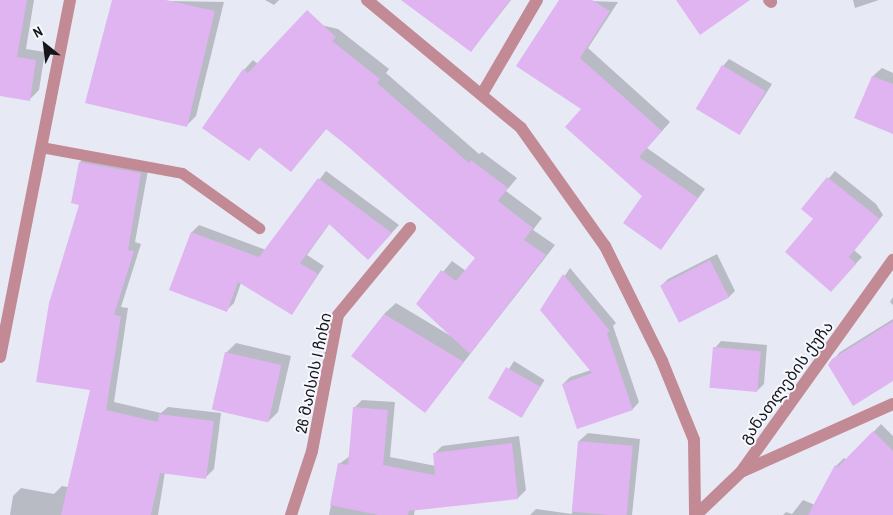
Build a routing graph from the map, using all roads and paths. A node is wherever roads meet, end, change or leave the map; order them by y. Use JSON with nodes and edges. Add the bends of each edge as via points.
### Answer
{"nodes":[{"id":1,"x":70,"y":0,"type":"edge"},
{"id":2,"x":367,"y":0,"type":"edge"},
{"id":3,"x":537,"y":0,"type":"edge"},
{"id":4,"x":482,"y":94,"type":"junction"},
{"id":5,"x":42,"y":147,"type":"junction"},
{"id":6,"x":259,"y":228,"type":"dead end"},
{"id":7,"x":410,"y":228,"type":"dead end"},
{"id":8,"x":893,"y":260,"type":"edge"},
{"id":9,"x":0,"y":357,"type":"edge"},
{"id":10,"x":893,"y":404,"type":"edge"},
{"id":11,"x":741,"y":472,"type":"junction"},
{"id":12,"x":291,"y":515,"type":"edge"},
{"id":13,"x":696,"y":515,"type":"edge"}],
"edges":[{"from":1,"to":5,"type":"street"},
{"from":2,"to":4,"type":"street"},
{"from":3,"to":4,"type":"street"},
{"from":4,"to":13,"type":"street","via":[[521,128],[609,255],[662,361],[694,440]]},
{"from":5,"to":6,"type":"lane","via":[[182,173]]},
{"from":5,"to":9,"type":"street"},
{"from":7,"to":12,"type":"street","name":"26 მაისის I ჩიხი","via":[[338,314],[312,451]]},
{"from":8,"to":11,"type":"street","name":"განათლების ქუჩა"},
{"from":10,"to":11,"type":"street"},
{"from":11,"to":13,"type":"street","name":"განათლების ქუჩა"}]}
